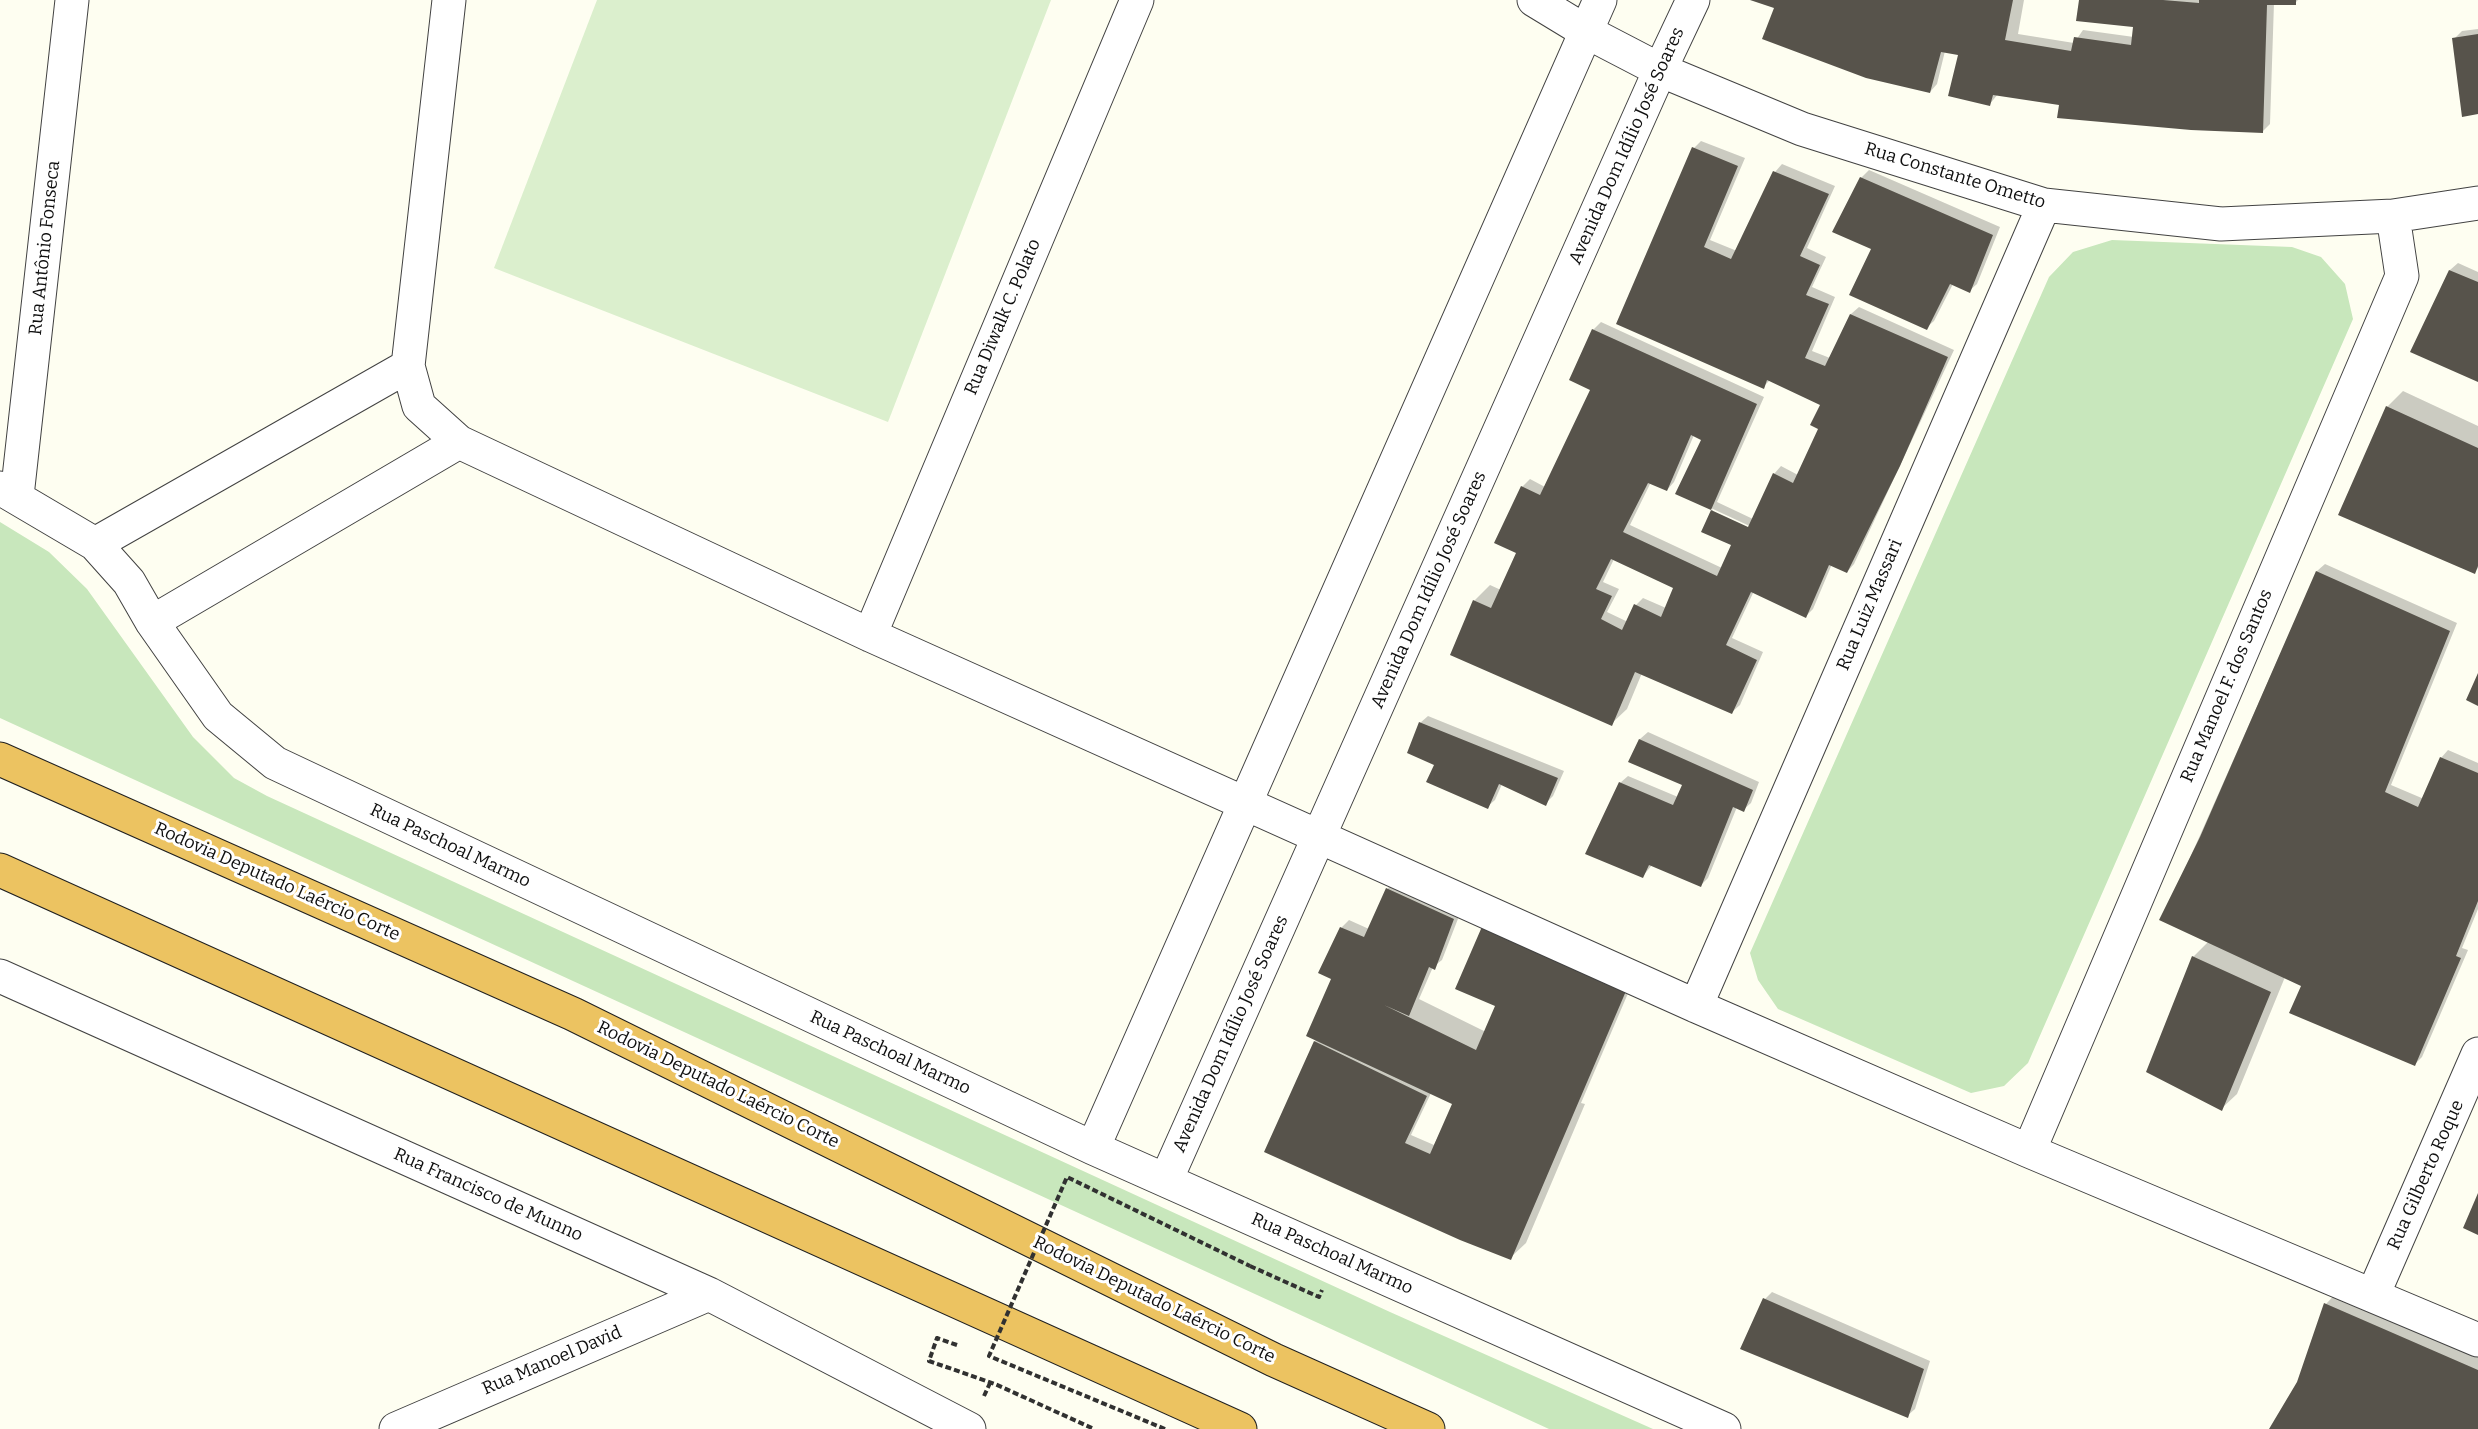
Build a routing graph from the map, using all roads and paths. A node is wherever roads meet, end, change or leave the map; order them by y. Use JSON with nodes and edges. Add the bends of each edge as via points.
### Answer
{"nodes":[{"id":1,"x":72,"y":0,"type":"edge"},
{"id":2,"x":448,"y":0,"type":"edge"},
{"id":3,"x":1137,"y":0,"type":"edge"},
{"id":4,"x":1534,"y":0,"type":"edge"},
{"id":5,"x":1600,"y":0,"type":"edge"},
{"id":6,"x":1693,"y":0,"type":"edge"},
{"id":7,"x":1585,"y":31,"type":"junction"},
{"id":8,"x":1660,"y":70,"type":"junction"},
{"id":9,"x":2478,"y":203,"type":"edge"},
{"id":10,"x":2044,"y":205,"type":"junction"},
{"id":11,"x":2393,"y":216,"type":"junction"},
{"id":12,"x":408,"y":366,"type":"junction"},
{"id":13,"x":459,"y":442,"type":"junction"},
{"id":14,"x":8,"y":492,"type":"edge"},
{"id":15,"x":95,"y":544,"type":"junction"},
{"id":16,"x":152,"y":622,"type":"junction"},
{"id":17,"x":870,"y":635,"type":"junction"},
{"id":18,"x":0,"y":759,"type":"edge"},
{"id":19,"x":1245,"y":803,"type":"junction"},
{"id":20,"x":1319,"y":836,"type":"junction"},
{"id":21,"x":0,"y":870,"type":"edge"},
{"id":22,"x":0,"y":976,"type":"edge"},
{"id":23,"x":1696,"y":1006,"type":"junction"},
{"id":24,"x":2478,"y":1054,"type":"edge"},
{"id":25,"x":1093,"y":1148,"type":"junction"},
{"id":26,"x":2029,"y":1151,"type":"junction"},
{"id":27,"x":1166,"y":1180,"type":"junction"},
{"id":28,"x":1250,"y":1266,"type":"dead end"},
{"id":29,"x":709,"y":1294,"type":"junction"},
{"id":30,"x":2373,"y":1295,"type":"junction"},
{"id":31,"x":2478,"y":1340,"type":"edge"},
{"id":32,"x":968,"y":1349,"type":"dead end"},
{"id":33,"x":396,"y":1429,"type":"edge"},
{"id":34,"x":969,"y":1429,"type":"edge"},
{"id":35,"x":1094,"y":1429,"type":"edge"},
{"id":36,"x":1165,"y":1429,"type":"edge"},
{"id":37,"x":1240,"y":1429,"type":"edge"},
{"id":38,"x":1428,"y":1429,"type":"edge"},
{"id":39,"x":1724,"y":1429,"type":"edge"}],
"edges":[{"from":1,"to":14,"type":"street","name":"Rua Antônio Fonseca"},
{"from":2,"to":12,"type":"street"},
{"from":3,"to":17,"type":"street","name":"Rua Diwalk C. Polato"},
{"from":4,"to":7,"type":"street","name":"Rua Constante Ometto"},
{"from":5,"to":7,"type":"street"},
{"from":6,"to":8,"type":"street","name":"Avenida Dom Idílio José Soares"},
{"from":7,"to":8,"type":"street","name":"Rua Constante Ometto"},
{"from":7,"to":19,"type":"street"},
{"from":8,"to":10,"type":"street","name":"Rua Constante Ometto","via":[[1802,129]]},
{"from":8,"to":20,"type":"street","name":"Avenida Dom Idílio José Soares"},
{"from":9,"to":11,"type":"street","name":"Rua Constante Ometto"},
{"from":10,"to":11,"type":"street","name":"Rua Constante Ometto","via":[[2221,224]]},
{"from":10,"to":23,"type":"street","name":"Rua Luiz Massari"},
{"from":11,"to":26,"type":"street","name":"Rua Manoel F. dos Santos","via":[[2402,276]]},
{"from":12,"to":13,"type":"street","via":[[419,406]]},
{"from":12,"to":15,"type":"street"},
{"from":13,"to":16,"type":"street"},
{"from":13,"to":17,"type":"street"},
{"from":14,"to":15,"type":"street","name":"Rua Paschoal Marmo"},
{"from":15,"to":16,"type":"street","name":"Rua Paschoal Marmo","via":[[129,582]]},
{"from":16,"to":25,"type":"street","name":"Rua Paschoal Marmo","via":[[218,716],[274,763]]},
{"from":17,"to":19,"type":"street"},
{"from":18,"to":38,"type":"highway","name":"Rodovia Deputado Laércio Corte","via":[[573,1014],[1275,1360]]},
{"from":19,"to":20,"type":"street"},
{"from":19,"to":25,"type":"street"},
{"from":20,"to":23,"type":"street"},
{"from":20,"to":27,"type":"street","name":"Avenida Dom Idílio José Soares"},
{"from":21,"to":37,"type":"highway"},
{"from":22,"to":29,"type":"street","name":"Rua Francisco de Munno"},
{"from":23,"to":26,"type":"street"},
{"from":24,"to":30,"type":"street","name":"Rua Gilberto Roque"},
{"from":25,"to":27,"type":"street","name":"Rua Paschoal Marmo"},
{"from":26,"to":30,"type":"street"},
{"from":27,"to":39,"type":"street","name":"Rua Paschoal Marmo"},
{"from":28,"to":36,"type":"path","bridge":true,"via":[[1067,1177],[989,1356]]},
{"from":29,"to":33,"type":"street","name":"Rua Manoel David"},
{"from":29,"to":34,"type":"street","name":"Rua Francisco de Munno"},
{"from":30,"to":31,"type":"street"},
{"from":32,"to":35,"type":"path","via":[[937,1338],[929,1361],[995,1384]]}]}
